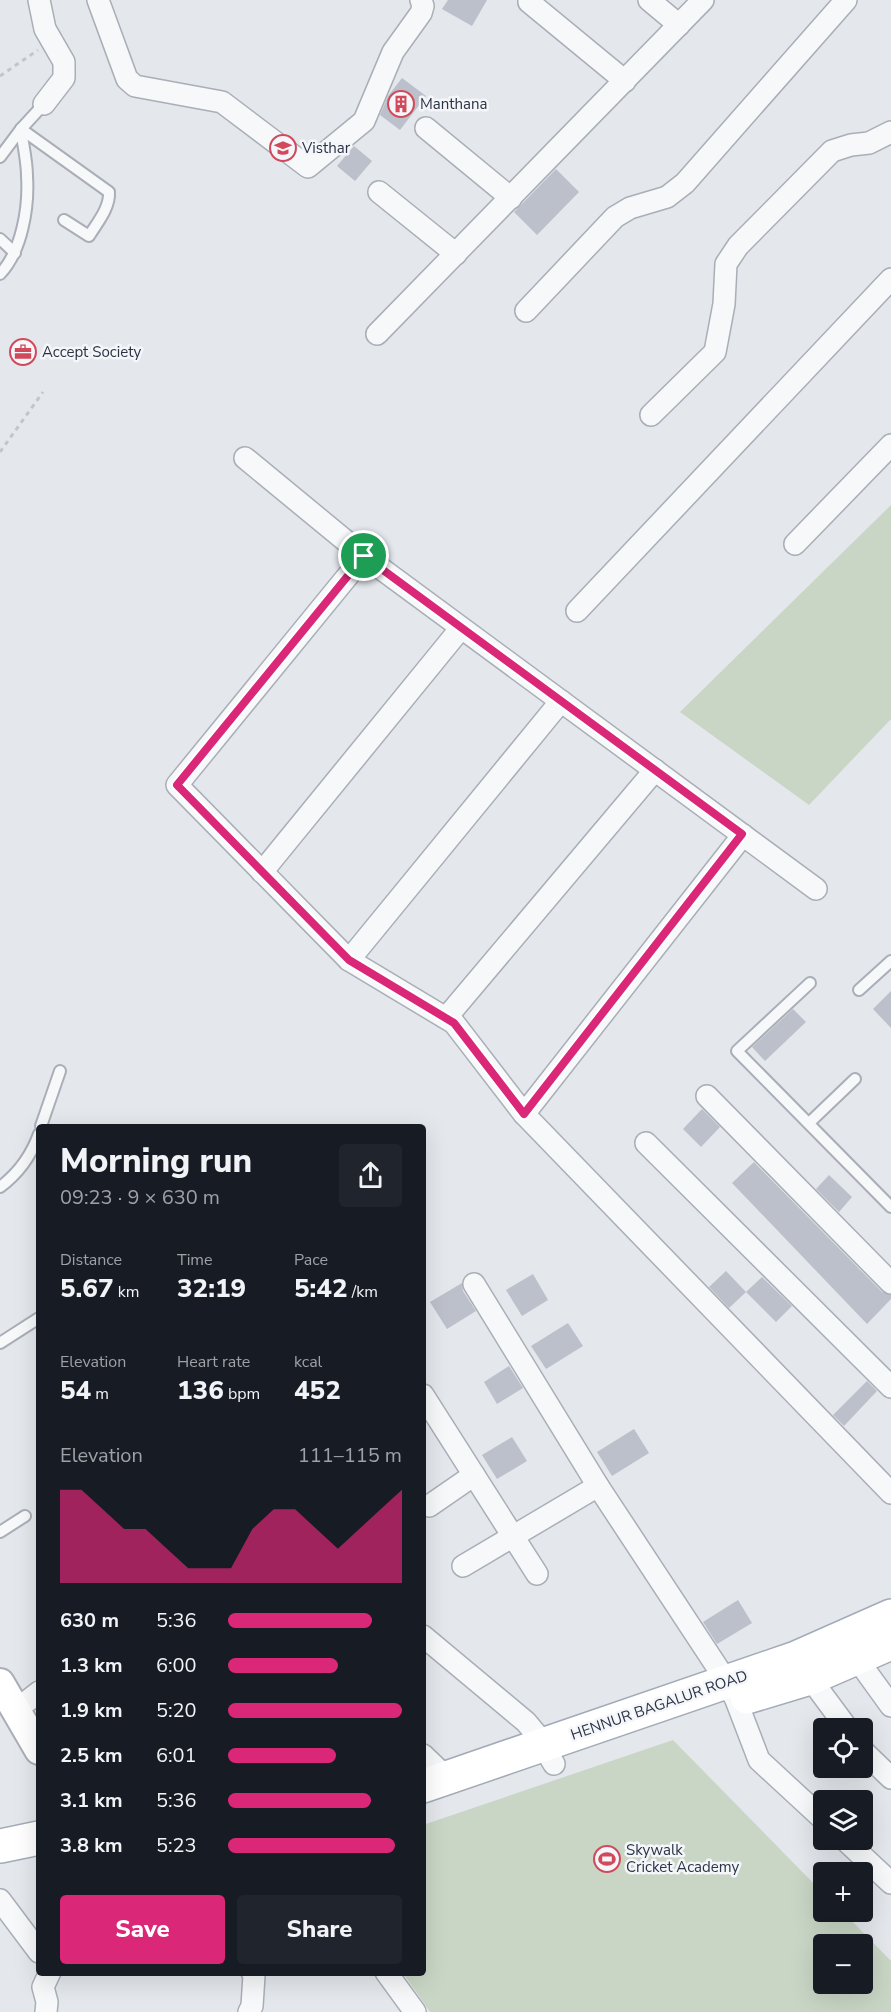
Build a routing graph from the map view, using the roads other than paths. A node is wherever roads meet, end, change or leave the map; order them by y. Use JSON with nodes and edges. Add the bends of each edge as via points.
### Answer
{"nodes":[{"id":1,"x":39,"y":0,"type":"edge"},
{"id":2,"x":98,"y":0,"type":"edge"},
{"id":3,"x":421,"y":0,"type":"edge"},
{"id":4,"x":649,"y":0,"type":"edge"},
{"id":5,"x":703,"y":0,"type":"edge"},
{"id":6,"x":846,"y":0,"type":"edge"},
{"id":7,"x":529,"y":2,"type":"dead end"},
{"id":8,"x":679,"y":25,"type":"junction"},
{"id":9,"x":625,"y":81,"type":"junction"},
{"id":10,"x":44,"y":104,"type":"joint"},
{"id":11,"x":426,"y":128,"type":"dead end"},
{"id":12,"x":21,"y":129,"type":"junction"},
{"id":13,"x":891,"y":132,"type":"edge"},
{"id":14,"x":0,"y":157,"type":"edge"},
{"id":15,"x":379,"y":192,"type":"dead end"},
{"id":16,"x":511,"y":198,"type":"junction"},
{"id":17,"x":64,"y":220,"type":"dead end"},
{"id":18,"x":0,"y":239,"type":"edge"},
{"id":19,"x":15,"y":254,"type":"junction"},
{"id":20,"x":456,"y":254,"type":"junction"},
{"id":21,"x":0,"y":274,"type":"edge"},
{"id":22,"x":891,"y":279,"type":"edge"},
{"id":23,"x":526,"y":311,"type":"dead end"},
{"id":24,"x":377,"y":334,"type":"dead end"},
{"id":25,"x":651,"y":415,"type":"dead end"},
{"id":26,"x":891,"y":445,"type":"edge"},
{"id":27,"x":244,"y":458,"type":"dead end"},
{"id":28,"x":795,"y":544,"type":"dead end"},
{"id":29,"x":364,"y":556,"type":"junction"},
{"id":30,"x":578,"y":611,"type":"dead end"},
{"id":31,"x":461,"y":628,"type":"junction"},
{"id":32,"x":561,"y":701,"type":"junction"},
{"id":33,"x":655,"y":770,"type":"junction"},
{"id":34,"x":742,"y":834,"type":"junction"},
{"id":35,"x":262,"y":872,"type":"junction"},
{"id":36,"x":816,"y":889,"type":"dead end"},
{"id":37,"x":349,"y":960,"type":"junction"},
{"id":38,"x":891,"y":961,"type":"edge"},
{"id":39,"x":810,"y":982,"type":"dead end"},
{"id":40,"x":859,"y":990,"type":"dead end"},
{"id":41,"x":446,"y":1018,"type":"junction"},
{"id":42,"x":60,"y":1071,"type":"dead end"},
{"id":43,"x":855,"y":1079,"type":"dead end"},
{"id":44,"x":707,"y":1096,"type":"dead end"},
{"id":45,"x":524,"y":1114,"type":"junction"},
{"id":46,"x":809,"y":1123,"type":"junction"},
{"id":47,"x":42,"y":1124,"type":"edge"},
{"id":48,"x":36,"y":1142,"type":"edge"},
{"id":49,"x":646,"y":1143,"type":"dead end"},
{"id":50,"x":0,"y":1187,"type":"edge"},
{"id":51,"x":891,"y":1207,"type":"edge"},
{"id":52,"x":891,"y":1283,"type":"edge"},
{"id":53,"x":474,"y":1284,"type":"dead end"},
{"id":54,"x":36,"y":1319,"type":"edge"},
{"id":55,"x":0,"y":1343,"type":"edge"},
{"id":56,"x":891,"y":1387,"type":"edge"},
{"id":57,"x":429,"y":1418,"type":"edge"},
{"id":58,"x":474,"y":1475,"type":"junction"},
{"id":59,"x":598,"y":1486,"type":"junction"},
{"id":60,"x":891,"y":1493,"type":"edge"},
{"id":61,"x":429,"y":1506,"type":"dead end"},
{"id":62,"x":25,"y":1516,"type":"dead end"},
{"id":63,"x":0,"y":1532,"type":"edge"},
{"id":64,"x":513,"y":1536,"type":"junction"},
{"id":65,"x":463,"y":1566,"type":"dead end"},
{"id":66,"x":537,"y":1574,"type":"dead end"},
{"id":67,"x":891,"y":1616,"type":"edge"},
{"id":68,"x":426,"y":1638,"type":"edge"},
{"id":69,"x":891,"y":1643,"type":"edge"},
{"id":70,"x":857,"y":1659,"type":"junction"},
{"id":71,"x":810,"y":1678,"type":"junction"},
{"id":72,"x":0,"y":1683,"type":"edge"},
{"id":73,"x":731,"y":1691,"type":"junction"},
{"id":74,"x":36,"y":1694,"type":"edge"},
{"id":75,"x":891,"y":1706,"type":"edge"},
{"id":76,"x":16,"y":1710,"type":"junction"},
{"id":77,"x":839,"y":1718,"type":"edge"},
{"id":78,"x":36,"y":1745,"type":"edge"},
{"id":79,"x":549,"y":1755,"type":"junction"},
{"id":80,"x":873,"y":1761,"type":"edge"},
{"id":81,"x":426,"y":1762,"type":"edge"},
{"id":82,"x":891,"y":1778,"type":"edge"},
{"id":83,"x":435,"y":1782,"type":"edge"},
{"id":84,"x":426,"y":1807,"type":"edge"},
{"id":85,"x":813,"y":1810,"type":"edge"},
{"id":86,"x":36,"y":1839,"type":"edge"},
{"id":87,"x":0,"y":1846,"type":"edge"},
{"id":88,"x":856,"y":1850,"type":"edge"},
{"id":89,"x":36,"y":1857,"type":"edge"},
{"id":90,"x":0,"y":1863,"type":"edge"},
{"id":91,"x":891,"y":1883,"type":"edge"},
{"id":92,"x":0,"y":1900,"type":"edge"},
{"id":93,"x":36,"y":1948,"type":"edge"},
{"id":94,"x":48,"y":1976,"type":"edge"},
{"id":95,"x":254,"y":1976,"type":"edge"},
{"id":96,"x":389,"y":1976,"type":"edge"},
{"id":97,"x":46,"y":2012,"type":"edge"},
{"id":98,"x":249,"y":2012,"type":"edge"},
{"id":99,"x":415,"y":2012,"type":"edge"}],
"edges":[{"from":1,"to":10,"type":"street","via":[[45,29],[64,62],[64,78]]},
{"from":2,"to":3,"type":"street","via":[[127,79],[135,86],[222,102],[308,167],[364,121],[393,52],[421,13]]},
{"from":4,"to":8,"type":"street"},
{"from":5,"to":8,"type":"street"},
{"from":6,"to":23,"type":"street","via":[[685,183],[667,197],[630,208],[615,217]]},
{"from":7,"to":9,"type":"street"},
{"from":8,"to":9,"type":"street"},
{"from":9,"to":16,"type":"street"},
{"from":10,"to":12,"type":"lane"},
{"from":11,"to":16,"type":"street"},
{"from":12,"to":14,"type":"lane"},
{"from":12,"to":17,"type":"lane","via":[[109,192],[107,206],[89,237]]},
{"from":12,"to":19,"type":"lane","via":[[27,177],[24,222]]},
{"from":13,"to":25,"type":"street","via":[[869,143],[832,151],[738,246],[726,264],[715,352]]},
{"from":15,"to":20,"type":"street"},
{"from":16,"to":20,"type":"street"},
{"from":18,"to":19,"type":"lane"},
{"from":19,"to":21,"type":"lane"},
{"from":20,"to":24,"type":"street"},
{"from":22,"to":30,"type":"street"},
{"from":26,"to":28,"type":"street"},
{"from":27,"to":29,"type":"street"},
{"from":29,"to":31,"type":"street"},
{"from":29,"to":35,"type":"street","via":[[177,785]]},
{"from":31,"to":32,"type":"street"},
{"from":31,"to":35,"type":"street"},
{"from":32,"to":33,"type":"street"},
{"from":32,"to":37,"type":"street"},
{"from":33,"to":34,"type":"street"},
{"from":33,"to":41,"type":"street"},
{"from":34,"to":36,"type":"street"},
{"from":34,"to":45,"type":"street"},
{"from":35,"to":37,"type":"street"},
{"from":37,"to":41,"type":"street"},
{"from":38,"to":40,"type":"lane"},
{"from":39,"to":46,"type":"lane","via":[[737,1051]]},
{"from":41,"to":45,"type":"street","via":[[454,1023]]},
{"from":42,"to":47,"type":"lane"},
{"from":43,"to":46,"type":"lane"},
{"from":44,"to":52,"type":"street"},
{"from":45,"to":60,"type":"street"},
{"from":46,"to":51,"type":"lane"},
{"from":48,"to":50,"type":"lane","via":[[14,1177]]},
{"from":49,"to":56,"type":"street"},
{"from":53,"to":59,"type":"street"},
{"from":54,"to":55,"type":"lane"},
{"from":57,"to":58,"type":"street"},
{"from":58,"to":61,"type":"street"},
{"from":58,"to":64,"type":"street"},
{"from":59,"to":64,"type":"street"},
{"from":59,"to":73,"type":"street"},
{"from":62,"to":63,"type":"lane"},
{"from":64,"to":65,"type":"street"},
{"from":64,"to":66,"type":"street"},
{"from":67,"to":73,"type":"main road","name":"HENNUR BAGALUR ROAD"},
{"from":68,"to":79,"type":"street","via":[[526,1722]]},
{"from":69,"to":70,"type":"main road","name":"HENNUR BAGALUR ROAD"},
{"from":70,"to":71,"type":"main road","name":"HENNUR BAGALUR ROAD"},
{"from":70,"to":75,"type":"street"},
{"from":71,"to":73,"type":"main road","name":"HENNUR BAGALUR ROAD"},
{"from":71,"to":77,"type":"street"},
{"from":72,"to":76,"type":"main road"},
{"from":73,"to":79,"type":"main road","name":"HENNUR BAGALUR ROAD"},
{"from":73,"to":85,"type":"street","via":[[759,1760]]},
{"from":74,"to":76,"type":"street"},
{"from":76,"to":78,"type":"main road"},
{"from":79,"to":83,"type":"main road","name":"HENNUR BAGALUR ROAD"},
{"from":79,"to":84,"type":"main road","name":"HENNUR BAGALUR ROAD","via":[[448,1802]]},
{"from":80,"to":82,"type":"street"},
{"from":81,"to":83,"type":"street"},
{"from":86,"to":87,"type":"main road"},
{"from":88,"to":91,"type":"street"},
{"from":89,"to":90,"type":"main road"},
{"from":92,"to":93,"type":"street"},
{"from":94,"to":97,"type":"street","via":[[43,1987]]},
{"from":95,"to":98,"type":"street"},
{"from":96,"to":99,"type":"street"}]}
